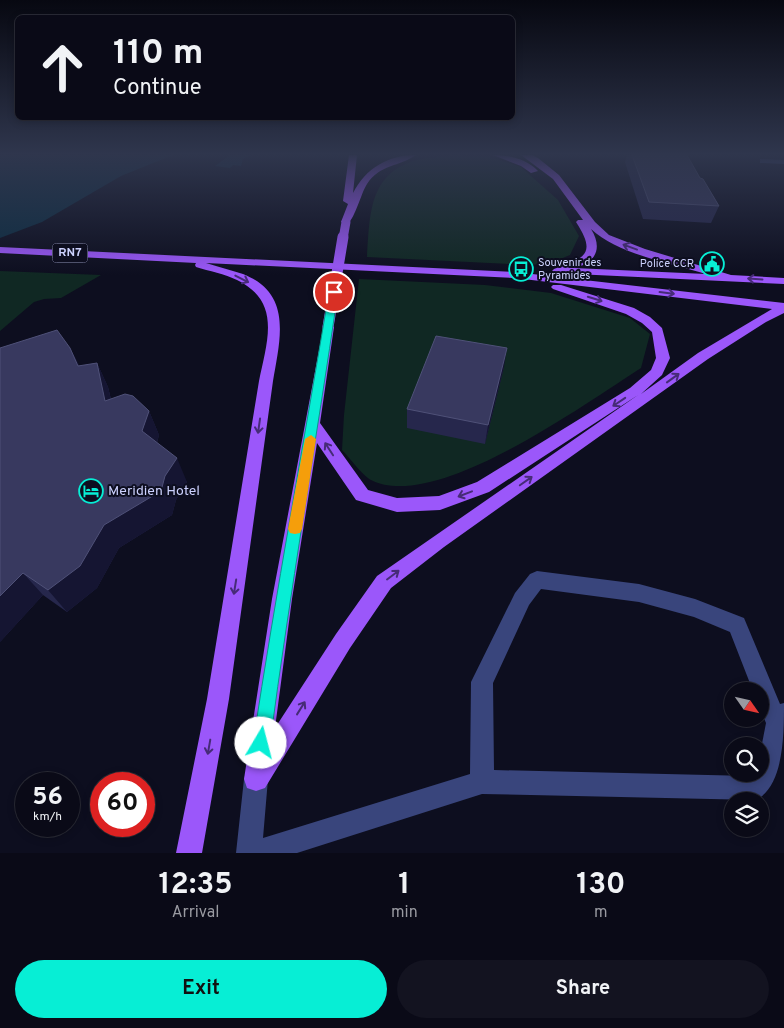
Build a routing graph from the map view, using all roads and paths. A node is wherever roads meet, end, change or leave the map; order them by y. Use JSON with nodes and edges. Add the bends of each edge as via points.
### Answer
{"nodes":[{"id":1,"x":349,"y":195,"type":"edge"},
{"id":2,"x":356,"y":195,"type":"edge"},
{"id":3,"x":561,"y":195,"type":"edge"},
{"id":4,"x":571,"y":195,"type":"edge"},
{"id":5,"x":346,"y":222,"type":"junction"},
{"id":6,"x":0,"y":250,"type":"edge"},
{"id":7,"x":162,"y":258,"type":"junction"},
{"id":8,"x":551,"y":270,"type":"junction"},
{"id":9,"x":515,"y":275,"type":"junction"},
{"id":10,"x":727,"y":277,"type":"junction"},
{"id":11,"x":784,"y":281,"type":"edge"},
{"id":12,"x":784,"y":308,"type":"edge"},
{"id":13,"x":313,"y":424,"type":"junction"},
{"id":14,"x":781,"y":719,"type":"edge"},
{"id":15,"x":256,"y":779,"type":"junction"},
{"id":16,"x":482,"y":782,"type":"junction"},
{"id":17,"x":189,"y":853,"type":"edge"},
{"id":18,"x":249,"y":853,"type":"edge"},
{"id":19,"x":256,"y":853,"type":"edge"}],
"edges":[{"from":1,"to":5,"type":"main road"},
{"from":2,"to":5,"type":"main road"},
{"from":3,"to":8,"type":"main road","via":[[593,244],[591,253],[579,264]]},
{"from":10,"to":4,"type":"main road","one_way":true,"via":[[605,237],[591,224]]},
{"from":5,"to":13,"type":"main road","bridge":true},
{"from":6,"to":7,"type":"main road","number":"RN7"},
{"from":7,"to":9,"type":"main road","number":"RN7"},
{"from":7,"to":17,"type":"main road","one_way":true,"via":[[216,270],[261,290],[271,304],[276,333],[219,689]]},
{"from":8,"to":9,"type":"main road","number":"RN7"},
{"from":8,"to":10,"type":"main road","number":"RN7"},
{"from":9,"to":12,"type":"main road","one_way":true},
{"from":9,"to":13,"type":"main road","one_way":true,"via":[[609,303],[646,320],[658,331],[662,358],[657,372],[636,391],[483,487],[440,503],[397,506],[362,495]]},
{"from":11,"to":10,"type":"main road","number":"RN7","one_way":true},
{"from":15,"to":12,"type":"main road","one_way":true,"via":[[384,582],[703,356]]},
{"from":13,"to":15,"type":"main road","via":[[282,598]]},
{"from":14,"to":16,"type":"street","via":[[768,770],[756,788]]},
{"from":14,"to":16,"type":"street","via":[[737,625],[695,608],[638,593],[537,580],[522,598],[482,682]]},
{"from":15,"to":18,"type":"street"},
{"from":16,"to":19,"type":"street"}]}
